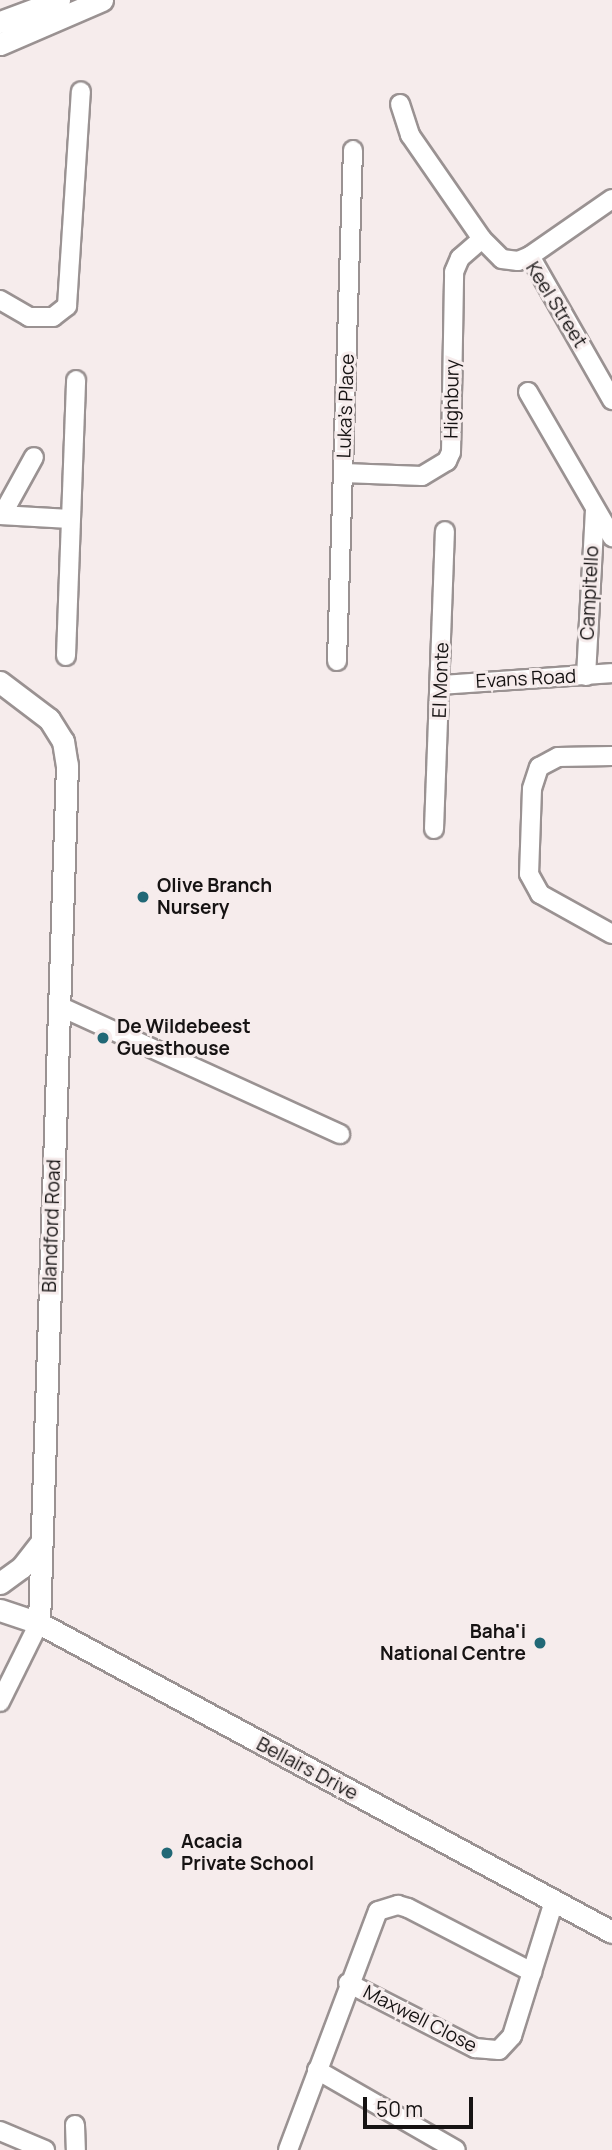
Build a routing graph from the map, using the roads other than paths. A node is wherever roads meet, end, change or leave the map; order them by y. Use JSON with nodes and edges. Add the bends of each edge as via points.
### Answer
{"nodes":[{"id":1,"x":59,"y":0,"type":"edge"},
{"id":2,"x":102,"y":0,"type":"edge"},
{"id":3,"x":0,"y":22,"type":"edge"},
{"id":4,"x":0,"y":44,"type":"edge"},
{"id":5,"x":81,"y":92,"type":"dead end"},
{"id":6,"x":400,"y":104,"type":"dead end"},
{"id":7,"x":353,"y":150,"type":"dead end"},
{"id":8,"x":612,"y":199,"type":"edge"},
{"id":9,"x":482,"y":239,"type":"junction"},
{"id":10,"x":530,"y":256,"type":"junction"},
{"id":11,"x":0,"y":300,"type":"edge"},
{"id":12,"x":76,"y":380,"type":"dead end"},
{"id":13,"x":528,"y":391,"type":"dead end"},
{"id":14,"x":612,"y":400,"type":"edge"},
{"id":15,"x":34,"y":457,"type":"dead end"},
{"id":16,"x":344,"y":473,"type":"junction"},
{"id":17,"x":595,"y":510,"type":"junction"},
{"id":18,"x":1,"y":515,"type":"edge"},
{"id":19,"x":70,"y":519,"type":"junction"},
{"id":20,"x":445,"y":531,"type":"dead end"},
{"id":21,"x":612,"y":537,"type":"edge"},
{"id":22,"x":65,"y":656,"type":"dead end"},
{"id":23,"x":337,"y":661,"type":"dead end"},
{"id":24,"x":612,"y":673,"type":"edge"},
{"id":25,"x":586,"y":676,"type":"junction"},
{"id":26,"x":0,"y":682,"type":"edge"},
{"id":27,"x":441,"y":685,"type":"junction"},
{"id":28,"x":612,"y":756,"type":"edge"},
{"id":29,"x":434,"y":829,"type":"dead end"},
{"id":30,"x":612,"y":934,"type":"edge"},
{"id":31,"x":60,"y":1006,"type":"junction"},
{"id":32,"x":340,"y":1134,"type":"dead end"},
{"id":33,"x":41,"y":1543,"type":"junction"},
{"id":34,"x":0,"y":1583,"type":"edge"},
{"id":35,"x":0,"y":1609,"type":"edge"},
{"id":36,"x":39,"y":1623,"type":"junction"},
{"id":37,"x":0,"y":1702,"type":"edge"},
{"id":38,"x":554,"y":1901,"type":"junction"},
{"id":39,"x":612,"y":1932,"type":"edge"},
{"id":40,"x":531,"y":1972,"type":"junction"},
{"id":41,"x":348,"y":1983,"type":"junction"},
{"id":42,"x":317,"y":2070,"type":"junction"},
{"id":43,"x":75,"y":2125,"type":"dead end"},
{"id":44,"x":0,"y":2131,"type":"edge"},
{"id":45,"x":45,"y":2150,"type":"edge"},
{"id":46,"x":76,"y":2150,"type":"edge"},
{"id":47,"x":288,"y":2150,"type":"edge"},
{"id":48,"x":456,"y":2150,"type":"edge"}],
"edges":[{"from":1,"to":3,"type":"street"},
{"from":2,"to":4,"type":"street"},
{"from":5,"to":11,"type":"street","via":[[67,306],[53,317],[29,317]]},
{"from":6,"to":9,"type":"street","name":"Keel Street","via":[[410,135]]},
{"from":7,"to":16,"type":"street","name":"Luka's Place"},
{"from":8,"to":10,"type":"street"},
{"from":9,"to":10,"type":"street","name":"Keel Street","via":[[509,262]]},
{"from":9,"to":16,"type":"street","name":"Highbury","via":[[460,258],[454,272],[451,452],[447,461],[422,476]]},
{"from":10,"to":14,"type":"street","name":"Keel Street"},
{"from":12,"to":19,"type":"street"},
{"from":13,"to":17,"type":"street","name":"Campitello"},
{"from":15,"to":18,"type":"street"},
{"from":16,"to":23,"type":"street","name":"Luka's Place"},
{"from":17,"to":21,"type":"street","name":"Campitello"},
{"from":17,"to":25,"type":"street","name":"Campitello"},
{"from":18,"to":19,"type":"street"},
{"from":19,"to":22,"type":"street"},
{"from":20,"to":27,"type":"street","name":"El Monte"},
{"from":24,"to":25,"type":"street","name":"Evans Road"},
{"from":25,"to":27,"type":"street","name":"Evans Road"},
{"from":26,"to":31,"type":"street","name":"Blandford Road","via":[[39,707],[63,741],[68,797]]},
{"from":27,"to":29,"type":"street","name":"El Monte"},
{"from":28,"to":30,"type":"street","via":[[568,755],[539,767],[532,789],[529,874],[540,894]]},
{"from":31,"to":32,"type":"street"},
{"from":31,"to":33,"type":"street","name":"Blandford Road"},
{"from":33,"to":34,"type":"street","via":[[14,1575]]},
{"from":33,"to":36,"type":"street","name":"Blandford Road"},
{"from":35,"to":36,"type":"street","name":"Bellairs Drive"},
{"from":36,"to":37,"type":"street","name":"Blandford Road"},
{"from":36,"to":38,"type":"street","name":"Bellairs Drive"},
{"from":38,"to":39,"type":"street","name":"Bellairs Drive"},
{"from":38,"to":40,"type":"street","name":"Maxwell Close"},
{"from":40,"to":41,"type":"street","via":[[398,1905],[378,1911],[372,1920]]},
{"from":40,"to":41,"type":"street","name":"Maxwell Close","via":[[512,2036],[492,2052],[475,2048]]},
{"from":41,"to":42,"type":"street"},
{"from":42,"to":47,"type":"street"},
{"from":42,"to":48,"type":"street"},
{"from":43,"to":46,"type":"street"},
{"from":44,"to":45,"type":"street"}]}
